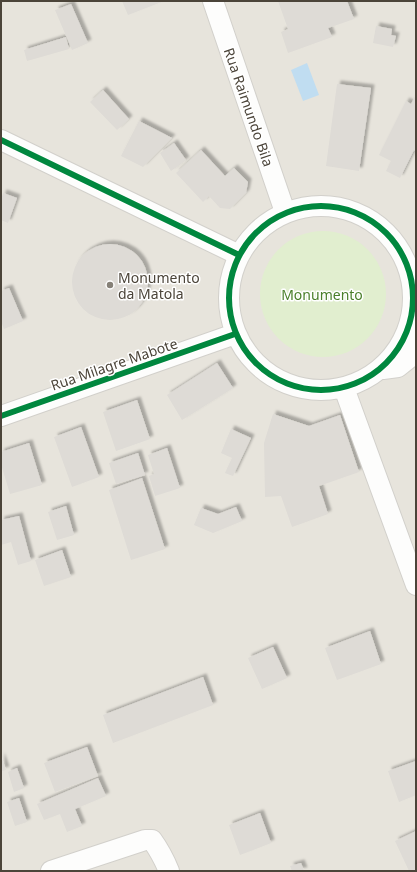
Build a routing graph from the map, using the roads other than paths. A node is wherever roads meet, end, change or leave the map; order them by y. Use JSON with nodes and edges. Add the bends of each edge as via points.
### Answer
{"nodes":[{"id":1,"x":213,"y":1,"type":"edge"},
{"id":2,"x":1,"y":140,"type":"edge"},
{"id":3,"x":285,"y":212,"type":"junction"},
{"id":4,"x":239,"y":255,"type":"junction"},
{"id":5,"x":413,"y":273,"type":"edge"},
{"id":6,"x":415,"y":306,"type":"edge"},
{"id":7,"x":235,"y":334,"type":"junction"},
{"id":8,"x":416,"y":348,"type":"edge"},
{"id":9,"x":379,"y":370,"type":"junction"},
{"id":10,"x":344,"y":388,"type":"junction"},
{"id":11,"x":1,"y":416,"type":"edge"},
{"id":12,"x":416,"y":585,"type":"edge"},
{"id":13,"x":51,"y":871,"type":"edge"},
{"id":14,"x":169,"y":871,"type":"edge"}],
"edges":[{"from":1,"to":3,"type":"street","name":"Rua Raimundo Bila"},
{"from":2,"to":4,"type":"street"},
{"from":3,"to":4,"type":"street","via":[[258,230]]},
{"from":3,"to":5,"type":"street","via":[[310,206],[336,206],[361,214],[383,229],[400,249]]},
{"from":4,"to":7,"type":"street","via":[[230,281],[229,308]]},
{"from":5,"to":6,"type":"street"},
{"from":6,"to":9,"type":"street","via":[[403,340],[393,356]]},
{"from":7,"to":10,"type":"street","via":[[249,357],[268,375],[292,386],[318,391]]},
{"from":7,"to":11,"type":"street","name":"Rua Milagre Mabote"},
{"from":8,"to":9,"type":"street","via":[[413,355],[398,367]]},
{"from":9,"to":10,"type":"street","via":[[363,381]]},
{"from":10,"to":12,"type":"street"},
{"from":13,"to":14,"type":"street","via":[[145,840],[152,840],[156,845]]}]}
